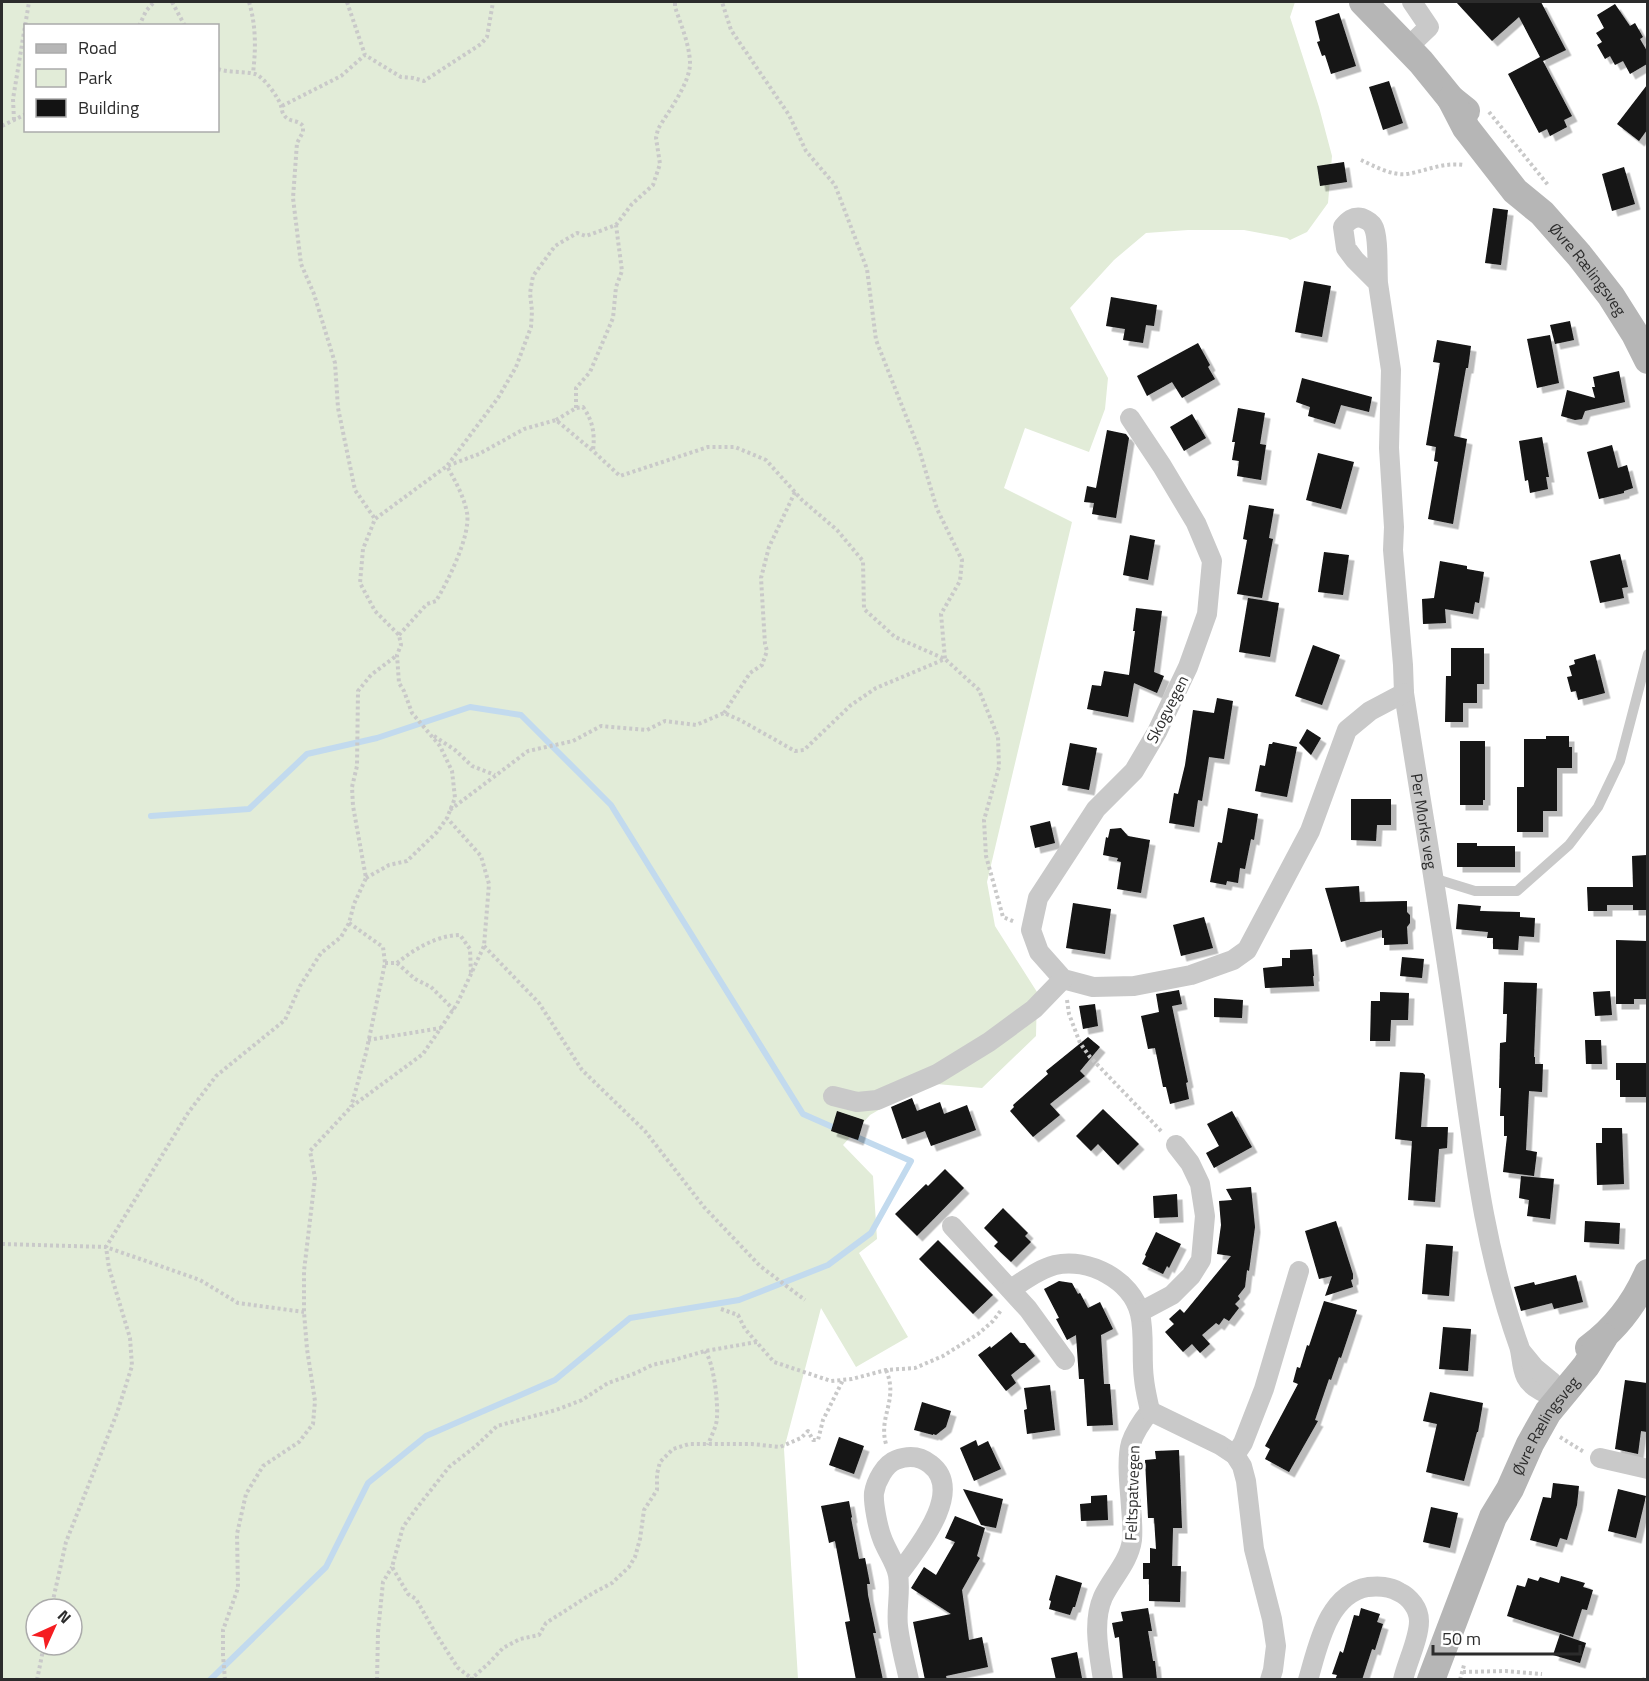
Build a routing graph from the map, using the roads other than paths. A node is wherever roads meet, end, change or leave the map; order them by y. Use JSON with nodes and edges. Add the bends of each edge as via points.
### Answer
{"nodes":[{"id":1,"x":1363,"y":2,"type":"edge"},
{"id":2,"x":1412,"y":2,"type":"edge"},
{"id":3,"x":1407,"y":48,"type":"junction"},
{"id":4,"x":1378,"y":283,"type":"dead end"},
{"id":5,"x":1647,"y":360,"type":"edge"},
{"id":6,"x":1130,"y":418,"type":"dead end"},
{"id":7,"x":1647,"y":654,"type":"edge"},
{"id":8,"x":1404,"y":693,"type":"junction"},
{"id":9,"x":1433,"y":878,"type":"junction"},
{"id":10,"x":1063,"y":979,"type":"junction"},
{"id":11,"x":833,"y":1096,"type":"dead end"},
{"id":12,"x":1176,"y":1145,"type":"road end"},
{"id":13,"x":952,"y":1226,"type":"dead end"},
{"id":14,"x":1299,"y":1271,"type":"dead end"},
{"id":15,"x":1647,"y":1273,"type":"edge"},
{"id":16,"x":1011,"y":1289,"type":"junction"},
{"id":17,"x":1140,"y":1312,"type":"junction"},
{"id":18,"x":1065,"y":1360,"type":"dead end"},
{"id":19,"x":1551,"y":1391,"type":"junction"},
{"id":20,"x":1150,"y":1411,"type":"junction"},
{"id":21,"x":1235,"y":1455,"type":"junction"},
{"id":22,"x":1600,"y":1458,"type":"road end"},
{"id":23,"x":1647,"y":1468,"type":"edge"},
{"id":24,"x":898,"y":1575,"type":"junction"},
{"id":25,"x":909,"y":1680,"type":"edge"},
{"id":26,"x":1103,"y":1680,"type":"edge"},
{"id":27,"x":1270,"y":1680,"type":"edge"},
{"id":28,"x":1308,"y":1680,"type":"edge"},
{"id":29,"x":1403,"y":1680,"type":"edge"},
{"id":30,"x":1431,"y":1680,"type":"edge"}],
"edges":[{"from":1,"to":3,"type":"main road","name":"Øvre Rælingsveg"},
{"from":2,"to":3,"type":"street","via":[[1429,27]]},
{"from":3,"to":5,"type":"main road","name":"Øvre Rælingsveg","via":[[1451,99],[1466,128],[1515,191],[1548,203],[1635,334]]},
{"from":4,"to":8,"type":"street","name":"Per Morks veg","via":[[1391,370],[1393,550]]},
{"from":6,"to":10,"type":"street","name":"Skogvegen","via":[[1196,523],[1212,561],[1207,614],[1188,667],[1134,771],[1096,809],[1038,898],[1031,930],[1040,952]]},
{"from":7,"to":9,"type":"lane","via":[[1620,761],[1598,807],[1569,845],[1517,891],[1475,891]]},
{"from":8,"to":9,"type":"street","name":"Per Morks veg"},
{"from":8,"to":10,"type":"street","via":[[1370,711],[1347,730],[1310,831],[1247,950],[1233,960],[1191,975],[1134,986],[1093,987]]},
{"from":9,"to":19,"type":"street","name":"Per Morks veg","via":[[1488,1238],[1521,1351]]},
{"from":10,"to":11,"type":"street","via":[[1034,1009],[937,1074],[877,1100],[857,1102]]},
{"from":12,"to":17,"type":"street","via":[[1200,1184],[1205,1216],[1202,1260],[1172,1295]]},
{"from":13,"to":16,"type":"street"},
{"from":14,"to":21,"type":"street","via":[[1264,1389]]},
{"from":15,"to":19,"type":"main road","name":"Øvre Rælingsveg","via":[[1630,1305],[1586,1366]]},
{"from":16,"to":17,"type":"street","via":[[1045,1268],[1070,1263],[1096,1268],[1111,1276],[1128,1290]]},
{"from":16,"to":18,"type":"street"},
{"from":17,"to":20,"type":"street"},
{"from":19,"to":30,"type":"main road","name":"Øvre Rælingsveg","via":[[1540,1425],[1493,1517]]},
{"from":20,"to":21,"type":"street"},
{"from":20,"to":26,"type":"street","name":"Feltspatvegen","via":[[1130,1445],[1132,1543],[1098,1612]]},
{"from":21,"to":27,"type":"street","via":[[1246,1481],[1254,1549],[1272,1619],[1276,1646]]},
{"from":22,"to":23,"type":"street"},
{"from":24,"to":24,"type":"street","via":[[881,1536],[874,1493],[879,1477],[891,1462],[918,1457],[941,1475],[943,1493],[939,1512],[926,1537]]},
{"from":24,"to":25,"type":"street","via":[[898,1626]]},
{"from":28,"to":29,"type":"street","via":[[1335,1609],[1354,1591],[1376,1586],[1402,1593],[1418,1613],[1417,1632]]}]}
